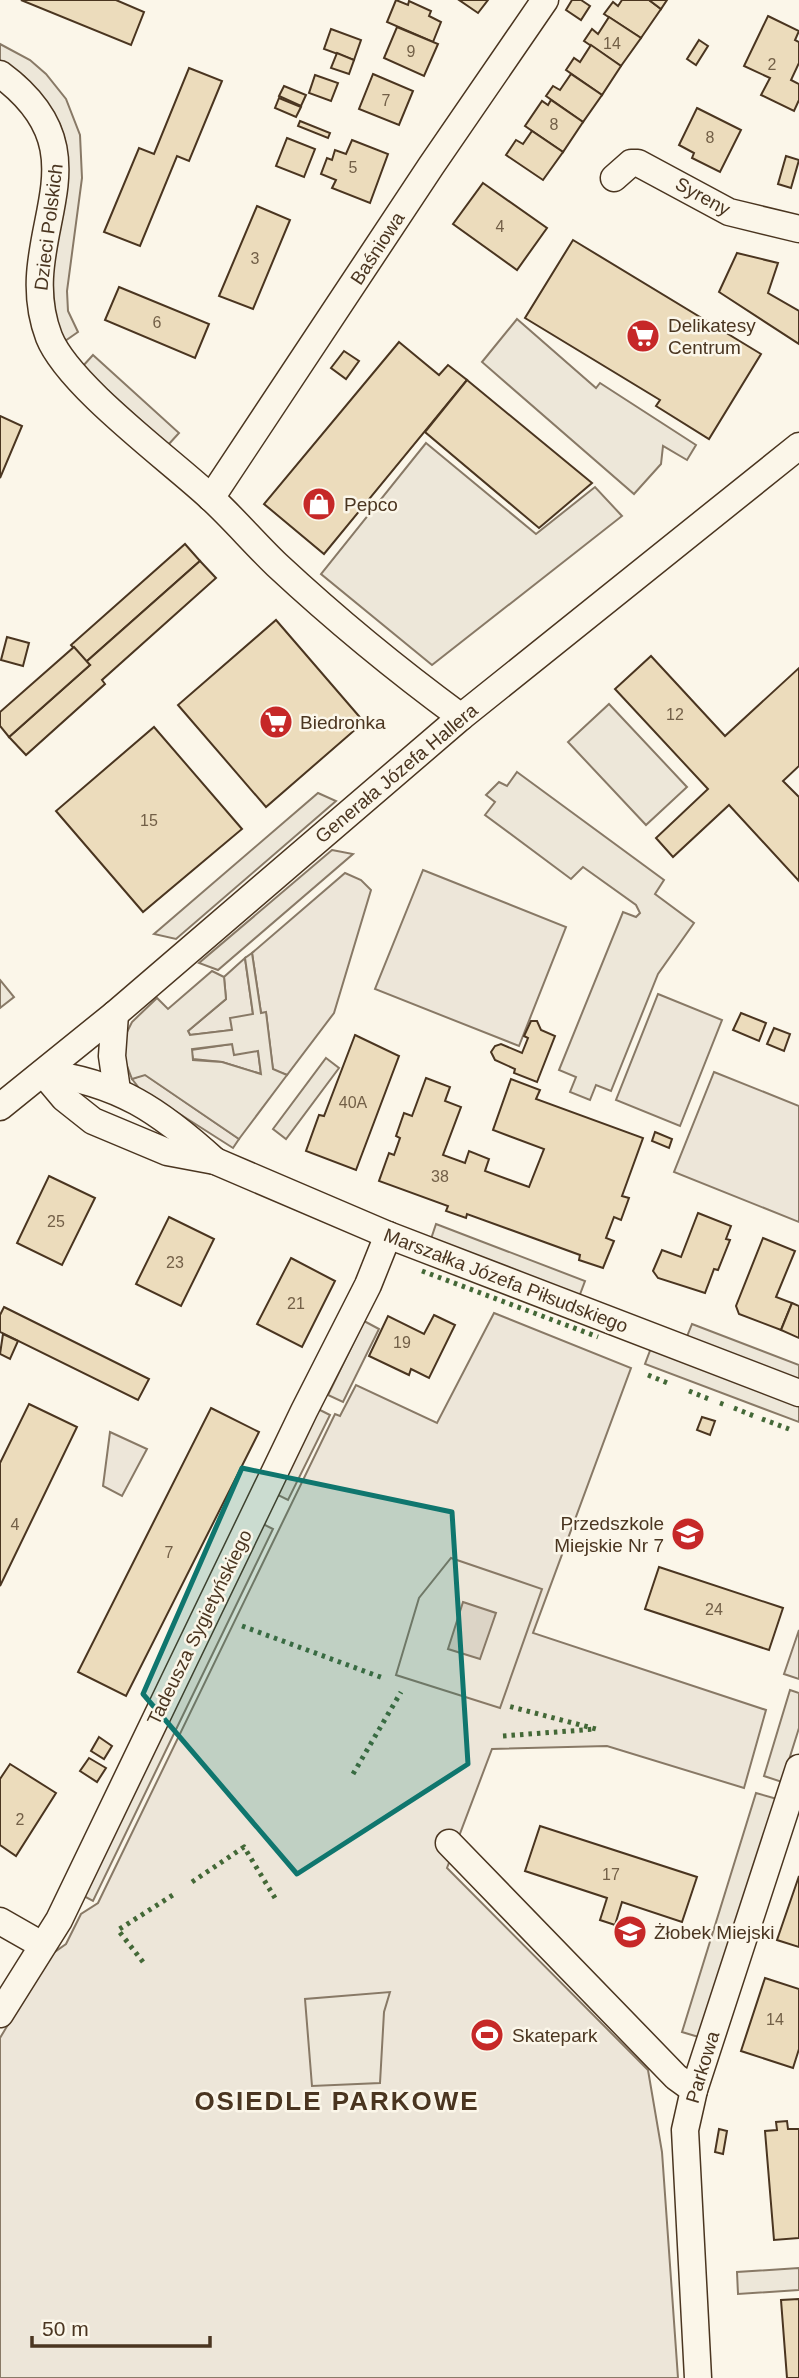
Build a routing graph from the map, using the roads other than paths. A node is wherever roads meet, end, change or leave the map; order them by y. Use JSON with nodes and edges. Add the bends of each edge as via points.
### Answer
{"nodes":[{"id":1,"x":545,"y":0,"type":"edge"},
{"id":2,"x":0,"y":74,"type":"edge"},
{"id":3,"x":614,"y":178,"type":"dead end"},
{"id":4,"x":799,"y":229,"type":"edge"},
{"id":5,"x":799,"y":446,"type":"edge"},
{"id":6,"x":211,"y":498,"type":"junction"},
{"id":7,"x":461,"y":717,"type":"junction"},
{"id":8,"x":115,"y":1014,"type":"junction"},
{"id":9,"x":43,"y":1073,"type":"junction"},
{"id":10,"x":117,"y":1090,"type":"junction"},
{"id":11,"x":0,"y":1107,"type":"edge"},
{"id":12,"x":215,"y":1161,"type":"junction"},
{"id":13,"x":388,"y":1236,"type":"junction"},
{"id":14,"x":799,"y":1393,"type":"edge"},
{"id":15,"x":798,"y":1772,"type":"edge"},
{"id":16,"x":449,"y":1843,"type":"dead end"},
{"id":17,"x":0,"y":1921,"type":"edge"},
{"id":18,"x":42,"y":1945,"type":"junction"},
{"id":19,"x":0,"y":2014,"type":"edge"},
{"id":20,"x":694,"y":2090,"type":"junction"},
{"id":21,"x":698,"y":2378,"type":"edge"}],
"edges":[{"from":1,"to":6,"type":"street","name":"Baśniowa"},
{"from":2,"to":6,"type":"street","name":"Dzieci Polskich","via":[[37,108],[57,155],[39,279],[41,310],[58,356]]},
{"from":3,"to":4,"type":"street","name":"Syreny","via":[[631,163],[638,163],[729,212]]},
{"from":5,"to":7,"type":"street","name":"Generała Józefa Hallera"},
{"from":6,"to":7,"type":"street","name":"Dzieci Polskich","via":[[310,594]]},
{"from":7,"to":8,"type":"street","name":"Generała Józefa Hallera"},
{"from":8,"to":9,"type":"street","name":"Generała Józefa Hallera"},
{"from":8,"to":10,"type":"street","via":[[112,1056]]},
{"from":9,"to":10,"type":"street","name":"Marszałka Józefa Piłsudskiego","via":[[81,1077]]},
{"from":9,"to":11,"type":"street","name":"Generała Józefa Hallera"},
{"from":9,"to":12,"type":"street","name":"Marszałka Józefa Piłsudskiego","via":[[93,1121],[167,1152]]},
{"from":10,"to":12,"type":"street","name":"Marszałka Józefa Piłsudskiego","via":[[181,1130]]},
{"from":12,"to":13,"type":"street","name":"Marszałka Józefa Piłsudskiego"},
{"from":13,"to":14,"type":"street","name":"Marszałka Józefa Piłsudskiego"},
{"from":13,"to":18,"type":"street","name":"Tadeusza Sygietyńskiego","via":[[59,1920]]},
{"from":15,"to":20,"type":"street","name":"Parkowa"},
{"from":16,"to":20,"type":"street","via":[[676,2077]]},
{"from":17,"to":18,"type":"street"},
{"from":18,"to":19,"type":"street","name":"Tadeusza Sygietyńskiego"},
{"from":20,"to":21,"type":"street","name":"Parkowa","via":[[684,2141]]}]}
